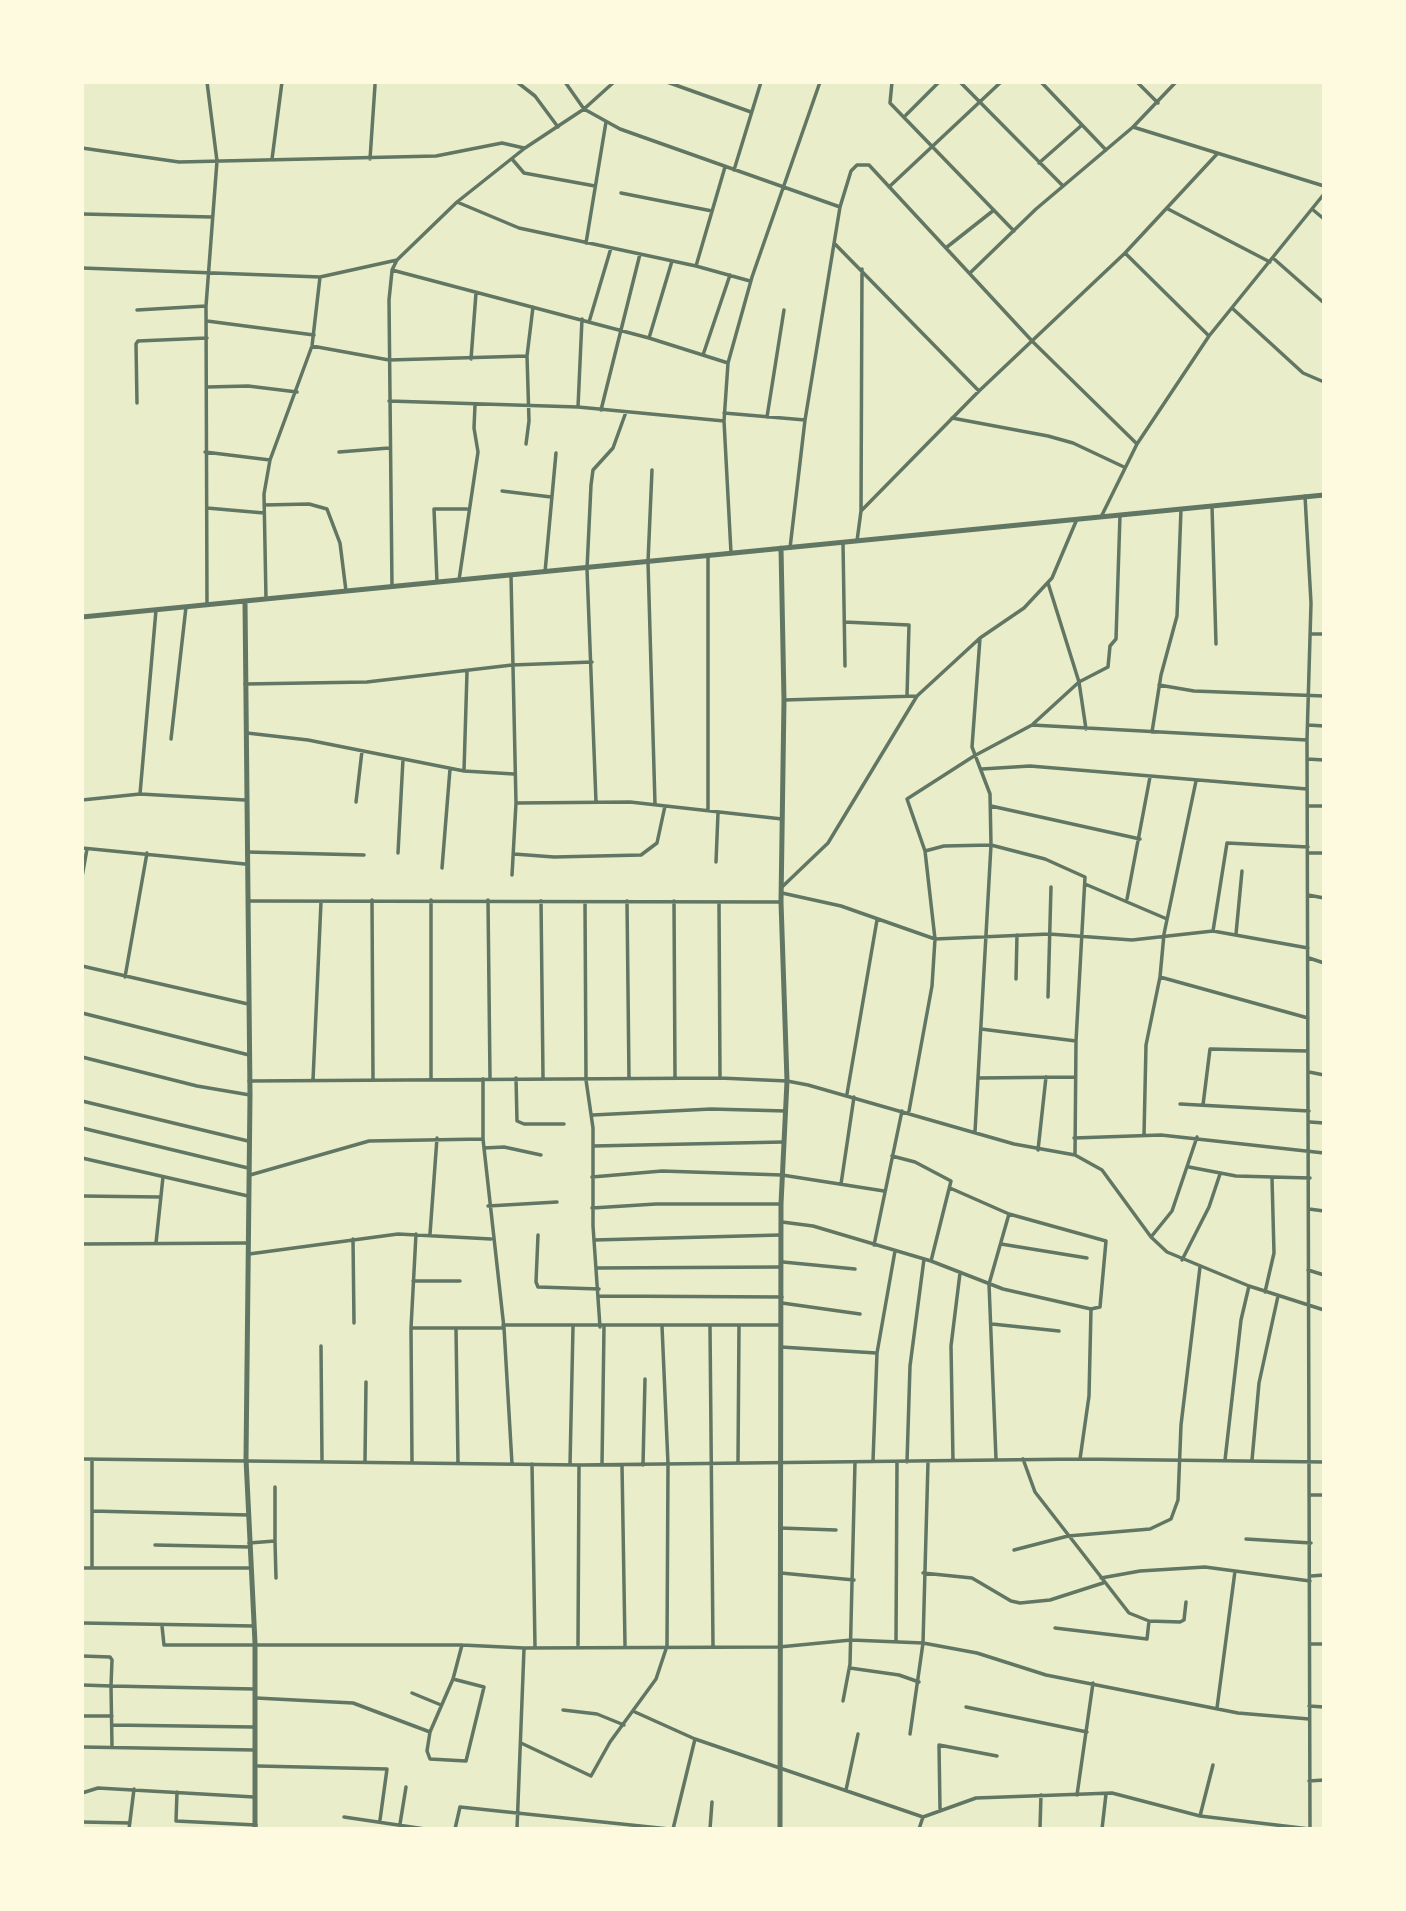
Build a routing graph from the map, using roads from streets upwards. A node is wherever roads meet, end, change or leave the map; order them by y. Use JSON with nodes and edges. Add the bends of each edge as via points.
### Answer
{"nodes":[{"id":1,"x":207,"y":82,"type":"edge"},
{"id":2,"x":282,"y":82,"type":"edge"},
{"id":3,"x":517,"y":82,"type":"edge"},
{"id":4,"x":565,"y":82,"type":"edge"},
{"id":5,"x":614,"y":82,"type":"edge"},
{"id":6,"x":667,"y":82,"type":"edge"},
{"id":7,"x":761,"y":82,"type":"edge"},
{"id":8,"x":820,"y":82,"type":"edge"},
{"id":9,"x":892,"y":82,"type":"edge"},
{"id":10,"x":939,"y":82,"type":"edge"},
{"id":11,"x":960,"y":82,"type":"edge"},
{"id":12,"x":1001,"y":82,"type":"edge"},
{"id":13,"x":1041,"y":82,"type":"edge"},
{"id":14,"x":1137,"y":82,"type":"edge"},
{"id":15,"x":1176,"y":82,"type":"edge"},
{"id":16,"x":375,"y":85,"type":"dead end"},
{"id":17,"x":980,"y":103,"type":"junction"},
{"id":18,"x":1158,"y":103,"type":"junction"},
{"id":19,"x":584,"y":109,"type":"junction"},
{"id":20,"x":751,"y":112,"type":"junction"},
{"id":21,"x":905,"y":116,"type":"junction"},
{"id":22,"x":606,"y":122,"type":"junction"},
{"id":23,"x":1082,"y":125,"type":"junction"},
{"id":24,"x":558,"y":127,"type":"junction"},
{"id":25,"x":1133,"y":127,"type":"junction"},
{"id":26,"x":934,"y":145,"type":"junction"},
{"id":27,"x":82,"y":148,"type":"edge"},
{"id":28,"x":525,"y":148,"type":"junction"},
{"id":29,"x":1106,"y":150,"type":"junction"},
{"id":30,"x":1217,"y":154,"type":"junction"},
{"id":31,"x":272,"y":159,"type":"junction"},
{"id":32,"x":370,"y":159,"type":"junction"},
{"id":33,"x":512,"y":159,"type":"junction"},
{"id":34,"x":217,"y":161,"type":"junction"},
{"id":35,"x":1039,"y":163,"type":"junction"},
{"id":36,"x":725,"y":167,"type":"junction"},
{"id":37,"x":734,"y":170,"type":"junction"},
{"id":38,"x":595,"y":186,"type":"junction"},
{"id":39,"x":1063,"y":186,"type":"junction"},
{"id":40,"x":1324,"y":186,"type":"edge"},
{"id":41,"x":890,"y":187,"type":"junction"},
{"id":42,"x":782,"y":188,"type":"junction"},
{"id":43,"x":621,"y":193,"type":"dead end"},
{"id":44,"x":1324,"y":194,"type":"edge"},
{"id":45,"x":457,"y":202,"type":"junction"},
{"id":46,"x":840,"y":207,"type":"junction"},
{"id":47,"x":1168,"y":209,"type":"junction"},
{"id":48,"x":1312,"y":209,"type":"junction"},
{"id":49,"x":994,"y":210,"type":"junction"},
{"id":50,"x":712,"y":211,"type":"junction"},
{"id":51,"x":82,"y":214,"type":"edge"},
{"id":52,"x":212,"y":217,"type":"junction"},
{"id":53,"x":1324,"y":219,"type":"edge"},
{"id":54,"x":1014,"y":231,"type":"junction"},
{"id":55,"x":586,"y":243,"type":"junction"},
{"id":56,"x":835,"y":244,"type":"junction"},
{"id":57,"x":947,"y":247,"type":"junction"},
{"id":58,"x":611,"y":248,"type":"junction"},
{"id":59,"x":1125,"y":253,"type":"junction"},
{"id":60,"x":640,"y":254,"type":"junction"},
{"id":61,"x":397,"y":260,"type":"junction"},
{"id":62,"x":1272,"y":260,"type":"junction"},
{"id":63,"x":672,"y":261,"type":"junction"},
{"id":64,"x":696,"y":266,"type":"junction"},
{"id":65,"x":82,"y":268,"type":"edge"},
{"id":66,"x":862,"y":269,"type":"junction"},
{"id":67,"x":392,"y":270,"type":"junction"},
{"id":68,"x":971,"y":272,"type":"junction"},
{"id":69,"x":207,"y":274,"type":"junction"},
{"id":70,"x":730,"y":275,"type":"junction"},
{"id":71,"x":320,"y":277,"type":"junction"},
{"id":72,"x":750,"y":281,"type":"junction"},
{"id":73,"x":476,"y":293,"type":"junction"},
{"id":74,"x":1324,"y":303,"type":"edge"},
{"id":75,"x":206,"y":306,"type":"junction"},
{"id":76,"x":533,"y":307,"type":"junction"},
{"id":77,"x":1233,"y":308,"type":"junction"},
{"id":78,"x":137,"y":310,"type":"dead end"},
{"id":79,"x":784,"y":310,"type":"dead end"},
{"id":80,"x":582,"y":319,"type":"junction"},
{"id":81,"x":207,"y":321,"type":"junction"},
{"id":82,"x":590,"y":322,"type":"junction"},
{"id":83,"x":622,"y":330,"type":"junction"},
{"id":84,"x":314,"y":335,"type":"junction"},
{"id":85,"x":1209,"y":336,"type":"junction"},
{"id":86,"x":207,"y":338,"type":"junction"},
{"id":87,"x":649,"y":338,"type":"junction"},
{"id":88,"x":1033,"y":342,"type":"junction"},
{"id":89,"x":312,"y":346,"type":"junction"},
{"id":90,"x":703,"y":355,"type":"junction"},
{"id":91,"x":527,"y":356,"type":"junction"},
{"id":92,"x":389,"y":359,"type":"junction"},
{"id":93,"x":471,"y":359,"type":"junction"},
{"id":94,"x":728,"y":363,"type":"junction"},
{"id":95,"x":1324,"y":382,"type":"edge"},
{"id":96,"x":207,"y":387,"type":"junction"},
{"id":97,"x":979,"y":391,"type":"junction"},
{"id":98,"x":297,"y":392,"type":"junction"},
{"id":99,"x":389,"y":401,"type":"junction"},
{"id":100,"x":137,"y":403,"type":"dead end"},
{"id":101,"x":475,"y":405,"type":"junction"},
{"id":102,"x":578,"y":407,"type":"junction"},
{"id":103,"x":529,"y":408,"type":"junction"},
{"id":104,"x":601,"y":410,"type":"junction"},
{"id":105,"x":626,"y":412,"type":"junction"},
{"id":106,"x":724,"y":413,"type":"junction"},
{"id":107,"x":766,"y":417,"type":"junction"},
{"id":108,"x":952,"y":418,"type":"junction"},
{"id":109,"x":805,"y":420,"type":"junction"},
{"id":110,"x":724,"y":421,"type":"junction"},
{"id":111,"x":526,"y":444,"type":"dead end"},
{"id":112,"x":1137,"y":444,"type":"junction"},
{"id":113,"x":389,"y":449,"type":"junction"},
{"id":114,"x":205,"y":452,"type":"junction"},
{"id":115,"x":340,"y":452,"type":"dead end"},
{"id":116,"x":556,"y":453,"type":"dead end"},
{"id":117,"x":270,"y":460,"type":"junction"},
{"id":118,"x":1124,"y":467,"type":"junction"},
{"id":119,"x":652,"y":470,"type":"dead end"},
{"id":120,"x":502,"y":491,"type":"dead end"},
{"id":121,"x":1324,"y":495,"type":"edge"},
{"id":122,"x":1305,"y":496,"type":"junction"},
{"id":123,"x":551,"y":497,"type":"junction"},
{"id":124,"x":264,"y":505,"type":"junction"},
{"id":125,"x":1212,"y":506,"type":"junction"},
{"id":126,"x":206,"y":508,"type":"junction"},
{"id":127,"x":468,"y":509,"type":"junction"},
{"id":128,"x":1181,"y":509,"type":"junction"},
{"id":129,"x":861,"y":511,"type":"junction"},
{"id":130,"x":264,"y":513,"type":"junction"},
{"id":131,"x":1119,"y":515,"type":"junction"},
{"id":132,"x":1101,"y":517,"type":"junction"},
{"id":133,"x":1077,"y":519,"type":"junction"},
{"id":134,"x":857,"y":541,"type":"junction"},
{"id":135,"x":843,"y":542,"type":"junction"},
{"id":136,"x":780,"y":548,"type":"junction"},
{"id":137,"x":790,"y":548,"type":"junction"},
{"id":138,"x":731,"y":553,"type":"junction"},
{"id":139,"x":708,"y":556,"type":"junction"},
{"id":140,"x":648,"y":562,"type":"junction"},
{"id":141,"x":587,"y":569,"type":"junction"},
{"id":142,"x":545,"y":572,"type":"junction"},
{"id":143,"x":511,"y":576,"type":"junction"},
{"id":144,"x":459,"y":580,"type":"junction"},
{"id":145,"x":437,"y":582,"type":"junction"},
{"id":146,"x":1048,"y":583,"type":"junction"},
{"id":147,"x":392,"y":587,"type":"junction"},
{"id":148,"x":346,"y":591,"type":"junction"},
{"id":149,"x":265,"y":599,"type":"junction"},
{"id":150,"x":245,"y":601,"type":"junction"},
{"id":151,"x":207,"y":604,"type":"junction"},
{"id":152,"x":186,"y":607,"type":"junction"},
{"id":153,"x":156,"y":610,"type":"junction"},
{"id":154,"x":82,"y":617,"type":"edge"},
{"id":155,"x":844,"y":622,"type":"junction"},
{"id":156,"x":1311,"y":634,"type":"junction"},
{"id":157,"x":1324,"y":634,"type":"edge"},
{"id":158,"x":980,"y":638,"type":"junction"},
{"id":159,"x":1216,"y":644,"type":"dead end"},
{"id":160,"x":593,"y":662,"type":"junction"},
{"id":161,"x":512,"y":666,"type":"junction"},
{"id":162,"x":845,"y":666,"type":"dead end"},
{"id":163,"x":467,"y":671,"type":"junction"},
{"id":164,"x":1079,"y":682,"type":"junction"},
{"id":165,"x":245,"y":684,"type":"junction"},
{"id":166,"x":1159,"y":685,"type":"junction"},
{"id":167,"x":1309,"y":695,"type":"junction"},
{"id":168,"x":907,"y":696,"type":"junction"},
{"id":169,"x":917,"y":696,"type":"junction"},
{"id":170,"x":1324,"y":696,"type":"edge"},
{"id":171,"x":783,"y":700,"type":"junction"},
{"id":172,"x":1032,"y":725,"type":"junction"},
{"id":173,"x":1308,"y":725,"type":"junction"},
{"id":174,"x":1324,"y":726,"type":"edge"},
{"id":175,"x":1086,"y":729,"type":"junction"},
{"id":176,"x":1152,"y":732,"type":"junction"},
{"id":177,"x":247,"y":733,"type":"junction"},
{"id":178,"x":171,"y":739,"type":"dead end"},
{"id":179,"x":1307,"y":740,"type":"junction"},
{"id":180,"x":362,"y":751,"type":"junction"},
{"id":181,"x":974,"y":756,"type":"junction"},
{"id":182,"x":403,"y":759,"type":"junction"},
{"id":183,"x":1307,"y":759,"type":"junction"},
{"id":184,"x":1324,"y":760,"type":"edge"},
{"id":185,"x":450,"y":769,"type":"junction"},
{"id":186,"x":982,"y":769,"type":"junction"},
{"id":187,"x":464,"y":771,"type":"junction"},
{"id":188,"x":514,"y":774,"type":"junction"},
{"id":189,"x":1150,"y":777,"type":"junction"},
{"id":190,"x":1196,"y":781,"type":"junction"},
{"id":191,"x":1307,"y":789,"type":"junction"},
{"id":192,"x":140,"y":794,"type":"junction"},
{"id":193,"x":82,"y":800,"type":"edge"},
{"id":194,"x":245,"y":800,"type":"junction"},
{"id":195,"x":356,"y":802,"type":"dead end"},
{"id":196,"x":596,"y":802,"type":"junction"},
{"id":197,"x":516,"y":803,"type":"junction"},
{"id":198,"x":655,"y":804,"type":"junction"},
{"id":199,"x":665,"y":806,"type":"junction"},
{"id":200,"x":990,"y":806,"type":"junction"},
{"id":201,"x":1307,"y":806,"type":"junction"},
{"id":202,"x":1324,"y":806,"type":"edge"},
{"id":203,"x":708,"y":811,"type":"junction"},
{"id":204,"x":718,"y":813,"type":"junction"},
{"id":205,"x":784,"y":819,"type":"junction"},
{"id":206,"x":1140,"y":839,"type":"junction"},
{"id":207,"x":991,"y":845,"type":"junction"},
{"id":208,"x":1308,"y":847,"type":"junction"},
{"id":209,"x":85,"y":848,"type":"edge"},
{"id":210,"x":925,"y":851,"type":"junction"},
{"id":211,"x":245,"y":852,"type":"junction"},
{"id":212,"x":147,"y":853,"type":"junction"},
{"id":213,"x":398,"y":853,"type":"dead end"},
{"id":214,"x":1308,"y":853,"type":"junction"},
{"id":215,"x":1324,"y":853,"type":"edge"},
{"id":216,"x":514,"y":854,"type":"junction"},
{"id":217,"x":364,"y":855,"type":"dead end"},
{"id":218,"x":716,"y":862,"type":"dead end"},
{"id":219,"x":245,"y":864,"type":"junction"},
{"id":220,"x":442,"y":868,"type":"dead end"},
{"id":221,"x":1242,"y":871,"type":"dead end"},
{"id":222,"x":512,"y":875,"type":"dead end"},
{"id":223,"x":82,"y":877,"type":"edge"},
{"id":224,"x":1085,"y":884,"type":"junction"},
{"id":225,"x":1051,"y":887,"type":"dead end"},
{"id":226,"x":782,"y":890,"type":"junction"},
{"id":227,"x":1308,"y":895,"type":"junction"},
{"id":228,"x":1324,"y":898,"type":"edge"},
{"id":229,"x":1127,"y":899,"type":"junction"},
{"id":230,"x":372,"y":900,"type":"junction"},
{"id":231,"x":431,"y":900,"type":"junction"},
{"id":232,"x":488,"y":900,"type":"junction"},
{"id":233,"x":246,"y":901,"type":"junction"},
{"id":234,"x":541,"y":901,"type":"junction"},
{"id":235,"x":627,"y":901,"type":"junction"},
{"id":236,"x":674,"y":901,"type":"junction"},
{"id":237,"x":321,"y":902,"type":"junction"},
{"id":238,"x":585,"y":902,"type":"junction"},
{"id":239,"x":719,"y":902,"type":"junction"},
{"id":240,"x":781,"y":902,"type":"junction"},
{"id":241,"x":1167,"y":919,"type":"junction"},
{"id":242,"x":877,"y":920,"type":"junction"},
{"id":243,"x":1213,"y":932,"type":"junction"},
{"id":244,"x":1049,"y":934,"type":"junction"},
{"id":245,"x":1164,"y":934,"type":"junction"},
{"id":246,"x":1236,"y":934,"type":"junction"},
{"id":247,"x":1017,"y":935,"type":"junction"},
{"id":248,"x":985,"y":936,"type":"junction"},
{"id":249,"x":1082,"y":937,"type":"junction"},
{"id":250,"x":936,"y":939,"type":"junction"},
{"id":251,"x":1308,"y":948,"type":"junction"},
{"id":252,"x":1308,"y":958,"type":"junction"},
{"id":253,"x":1324,"y":963,"type":"edge"},
{"id":254,"x":82,"y":966,"type":"edge"},
{"id":255,"x":125,"y":977,"type":"junction"},
{"id":256,"x":1160,"y":977,"type":"junction"},
{"id":257,"x":1016,"y":979,"type":"dead end"},
{"id":258,"x":1048,"y":997,"type":"dead end"},
{"id":259,"x":248,"y":1004,"type":"junction"},
{"id":260,"x":82,"y":1013,"type":"edge"},
{"id":261,"x":1308,"y":1018,"type":"junction"},
{"id":262,"x":981,"y":1029,"type":"junction"},
{"id":263,"x":1076,"y":1041,"type":"junction"},
{"id":264,"x":1308,"y":1051,"type":"junction"},
{"id":265,"x":248,"y":1055,"type":"junction"},
{"id":266,"x":82,"y":1057,"type":"edge"},
{"id":267,"x":1308,"y":1072,"type":"junction"},
{"id":268,"x":1324,"y":1074,"type":"edge"},
{"id":269,"x":1046,"y":1077,"type":"junction"},
{"id":270,"x":1075,"y":1077,"type":"junction"},
{"id":271,"x":490,"y":1078,"type":"junction"},
{"id":272,"x":516,"y":1078,"type":"junction"},
{"id":273,"x":543,"y":1078,"type":"junction"},
{"id":274,"x":675,"y":1078,"type":"junction"},
{"id":275,"x":720,"y":1078,"type":"junction"},
{"id":276,"x":978,"y":1078,"type":"junction"},
{"id":277,"x":431,"y":1079,"type":"junction"},
{"id":278,"x":483,"y":1079,"type":"junction"},
{"id":279,"x":629,"y":1079,"type":"junction"},
{"id":280,"x":313,"y":1080,"type":"junction"},
{"id":281,"x":373,"y":1080,"type":"junction"},
{"id":282,"x":586,"y":1080,"type":"junction"},
{"id":283,"x":249,"y":1081,"type":"junction"},
{"id":284,"x":787,"y":1081,"type":"junction"},
{"id":285,"x":250,"y":1095,"type":"junction"},
{"id":286,"x":847,"y":1095,"type":"junction"},
{"id":287,"x":854,"y":1097,"type":"junction"},
{"id":288,"x":82,"y":1101,"type":"edge"},
{"id":289,"x":1180,"y":1104,"type":"dead end"},
{"id":290,"x":1203,"y":1105,"type":"junction"},
{"id":291,"x":786,"y":1111,"type":"junction"},
{"id":292,"x":902,"y":1111,"type":"junction"},
{"id":293,"x":1309,"y":1111,"type":"junction"},
{"id":294,"x":909,"y":1112,"type":"junction"},
{"id":295,"x":593,"y":1115,"type":"junction"},
{"id":296,"x":1310,"y":1122,"type":"junction"},
{"id":297,"x":1324,"y":1123,"type":"edge"},
{"id":298,"x":564,"y":1124,"type":"dead end"},
{"id":299,"x":82,"y":1128,"type":"edge"},
{"id":300,"x":975,"y":1132,"type":"junction"},
{"id":301,"x":1144,"y":1135,"type":"junction"},
{"id":302,"x":1197,"y":1137,"type":"junction"},
{"id":303,"x":437,"y":1138,"type":"junction"},
{"id":304,"x":1074,"y":1138,"type":"junction"},
{"id":305,"x":483,"y":1139,"type":"junction"},
{"id":306,"x":248,"y":1141,"type":"junction"},
{"id":307,"x":785,"y":1142,"type":"junction"},
{"id":308,"x":593,"y":1146,"type":"junction"},
{"id":309,"x":484,"y":1148,"type":"junction"},
{"id":310,"x":1038,"y":1150,"type":"junction"},
{"id":311,"x":1310,"y":1152,"type":"junction"},
{"id":312,"x":1324,"y":1153,"type":"edge"},
{"id":313,"x":541,"y":1155,"type":"dead end"},
{"id":314,"x":1075,"y":1155,"type":"junction"},
{"id":315,"x":892,"y":1156,"type":"junction"},
{"id":316,"x":82,"y":1158,"type":"edge"},
{"id":317,"x":1189,"y":1167,"type":"junction"},
{"id":318,"x":248,"y":1168,"type":"junction"},
{"id":319,"x":1220,"y":1174,"type":"junction"},
{"id":320,"x":782,"y":1175,"type":"junction"},
{"id":321,"x":248,"y":1176,"type":"junction"},
{"id":322,"x":163,"y":1177,"type":"junction"},
{"id":323,"x":592,"y":1177,"type":"junction"},
{"id":324,"x":1272,"y":1178,"type":"junction"},
{"id":325,"x":1310,"y":1178,"type":"junction"},
{"id":326,"x":841,"y":1184,"type":"junction"},
{"id":327,"x":950,"y":1188,"type":"junction"},
{"id":328,"x":884,"y":1191,"type":"junction"},
{"id":329,"x":82,"y":1196,"type":"edge"},
{"id":330,"x":248,"y":1196,"type":"junction"},
{"id":331,"x":160,"y":1197,"type":"junction"},
{"id":332,"x":557,"y":1202,"type":"dead end"},
{"id":333,"x":781,"y":1204,"type":"junction"},
{"id":334,"x":488,"y":1206,"type":"junction"},
{"id":335,"x":592,"y":1208,"type":"junction"},
{"id":336,"x":1309,"y":1209,"type":"junction"},
{"id":337,"x":1324,"y":1211,"type":"edge"},
{"id":338,"x":1009,"y":1214,"type":"junction"},
{"id":339,"x":782,"y":1222,"type":"junction"},
{"id":340,"x":416,"y":1233,"type":"junction"},
{"id":341,"x":430,"y":1234,"type":"junction"},
{"id":342,"x":538,"y":1235,"type":"dead end"},
{"id":343,"x":782,"y":1235,"type":"junction"},
{"id":344,"x":1151,"y":1237,"type":"junction"},
{"id":345,"x":353,"y":1239,"type":"junction"},
{"id":346,"x":491,"y":1239,"type":"junction"},
{"id":347,"x":594,"y":1240,"type":"junction"},
{"id":348,"x":156,"y":1243,"type":"junction"},
{"id":349,"x":248,"y":1243,"type":"junction"},
{"id":350,"x":82,"y":1244,"type":"edge"},
{"id":351,"x":1002,"y":1244,"type":"junction"},
{"id":352,"x":874,"y":1245,"type":"junction"},
{"id":353,"x":895,"y":1251,"type":"junction"},
{"id":354,"x":247,"y":1254,"type":"junction"},
{"id":355,"x":1087,"y":1258,"type":"dead end"},
{"id":356,"x":924,"y":1259,"type":"junction"},
{"id":357,"x":1182,"y":1260,"type":"junction"},
{"id":358,"x":931,"y":1261,"type":"junction"},
{"id":359,"x":783,"y":1264,"type":"junction"},
{"id":360,"x":1200,"y":1267,"type":"junction"},
{"id":361,"x":597,"y":1268,"type":"junction"},
{"id":362,"x":855,"y":1269,"type":"dead end"},
{"id":363,"x":1308,"y":1270,"type":"junction"},
{"id":364,"x":960,"y":1273,"type":"junction"},
{"id":365,"x":1324,"y":1275,"type":"edge"},
{"id":366,"x":460,"y":1281,"type":"dead end"},
{"id":367,"x":414,"y":1282,"type":"junction"},
{"id":368,"x":989,"y":1284,"type":"junction"},
{"id":369,"x":1248,"y":1286,"type":"junction"},
{"id":370,"x":598,"y":1289,"type":"junction"},
{"id":371,"x":1265,"y":1292,"type":"junction"},
{"id":372,"x":599,"y":1296,"type":"junction"},
{"id":373,"x":1278,"y":1296,"type":"junction"},
{"id":374,"x":782,"y":1300,"type":"junction"},
{"id":375,"x":1307,"y":1305,"type":"junction"},
{"id":376,"x":1091,"y":1309,"type":"junction"},
{"id":377,"x":1324,"y":1310,"type":"edge"},
{"id":378,"x":860,"y":1314,"type":"dead end"},
{"id":379,"x":354,"y":1323,"type":"dead end"},
{"id":380,"x":992,"y":1324,"type":"junction"},
{"id":381,"x":782,"y":1325,"type":"junction"},
{"id":382,"x":503,"y":1326,"type":"junction"},
{"id":383,"x":662,"y":1326,"type":"junction"},
{"id":384,"x":710,"y":1326,"type":"junction"},
{"id":385,"x":739,"y":1326,"type":"junction"},
{"id":386,"x":573,"y":1327,"type":"junction"},
{"id":387,"x":602,"y":1327,"type":"junction"},
{"id":388,"x":411,"y":1328,"type":"junction"},
{"id":389,"x":456,"y":1329,"type":"junction"},
{"id":390,"x":1059,"y":1331,"type":"dead end"},
{"id":391,"x":321,"y":1346,"type":"dead end"},
{"id":392,"x":781,"y":1347,"type":"junction"},
{"id":393,"x":877,"y":1353,"type":"junction"},
{"id":394,"x":645,"y":1379,"type":"dead end"},
{"id":395,"x":366,"y":1382,"type":"dead end"},
{"id":396,"x":1080,"y":1458,"type":"junction"},
{"id":397,"x":82,"y":1459,"type":"edge"},
{"id":398,"x":92,"y":1459,"type":"junction"},
{"id":399,"x":246,"y":1459,"type":"junction"},
{"id":400,"x":996,"y":1459,"type":"junction"},
{"id":401,"x":1023,"y":1459,"type":"junction"},
{"id":402,"x":1252,"y":1460,"type":"junction"},
{"id":403,"x":322,"y":1461,"type":"junction"},
{"id":404,"x":365,"y":1461,"type":"junction"},
{"id":405,"x":953,"y":1461,"type":"junction"},
{"id":406,"x":1225,"y":1461,"type":"junction"},
{"id":407,"x":779,"y":1462,"type":"junction"},
{"id":408,"x":855,"y":1462,"type":"junction"},
{"id":409,"x":873,"y":1462,"type":"junction"},
{"id":410,"x":897,"y":1462,"type":"junction"},
{"id":411,"x":928,"y":1462,"type":"junction"},
{"id":412,"x":1179,"y":1462,"type":"junction"},
{"id":413,"x":1309,"y":1462,"type":"junction"},
{"id":414,"x":1324,"y":1462,"type":"edge"},
{"id":415,"x":411,"y":1463,"type":"junction"},
{"id":416,"x":458,"y":1463,"type":"junction"},
{"id":417,"x":907,"y":1463,"type":"junction"},
{"id":418,"x":512,"y":1464,"type":"junction"},
{"id":419,"x":532,"y":1464,"type":"junction"},
{"id":420,"x":602,"y":1464,"type":"junction"},
{"id":421,"x":668,"y":1464,"type":"junction"},
{"id":422,"x":738,"y":1464,"type":"junction"},
{"id":423,"x":570,"y":1465,"type":"junction"},
{"id":424,"x":579,"y":1465,"type":"junction"},
{"id":425,"x":622,"y":1465,"type":"junction"},
{"id":426,"x":643,"y":1465,"type":"junction"},
{"id":427,"x":713,"y":1465,"type":"junction"},
{"id":428,"x":275,"y":1486,"type":"dead end"},
{"id":429,"x":1310,"y":1495,"type":"junction"},
{"id":430,"x":1324,"y":1495,"type":"edge"},
{"id":431,"x":92,"y":1511,"type":"junction"},
{"id":432,"x":248,"y":1515,"type":"junction"},
{"id":433,"x":780,"y":1528,"type":"junction"},
{"id":434,"x":836,"y":1530,"type":"dead end"},
{"id":435,"x":1068,"y":1536,"type":"junction"},
{"id":436,"x":1246,"y":1539,"type":"dead end"},
{"id":437,"x":275,"y":1541,"type":"junction"},
{"id":438,"x":1311,"y":1543,"type":"junction"},
{"id":439,"x":155,"y":1545,"type":"dead end"},
{"id":440,"x":250,"y":1545,"type":"junction"},
{"id":441,"x":1014,"y":1550,"type":"dead end"},
{"id":442,"x":82,"y":1568,"type":"edge"},
{"id":443,"x":92,"y":1568,"type":"junction"},
{"id":444,"x":251,"y":1568,"type":"junction"},
{"id":445,"x":1235,"y":1570,"type":"junction"},
{"id":446,"x":779,"y":1572,"type":"junction"},
{"id":447,"x":923,"y":1573,"type":"junction"},
{"id":448,"x":1324,"y":1576,"type":"edge"},
{"id":449,"x":276,"y":1578,"type":"dead end"},
{"id":450,"x":1310,"y":1578,"type":"junction"},
{"id":451,"x":853,"y":1580,"type":"junction"},
{"id":452,"x":1102,"y":1580,"type":"junction"},
{"id":453,"x":1186,"y":1602,"type":"dead end"},
{"id":454,"x":1149,"y":1621,"type":"junction"},
{"id":455,"x":82,"y":1623,"type":"edge"},
{"id":456,"x":162,"y":1626,"type":"junction"},
{"id":457,"x":254,"y":1626,"type":"junction"},
{"id":458,"x":1055,"y":1629,"type":"dead end"},
{"id":459,"x":851,"y":1640,"type":"junction"},
{"id":460,"x":896,"y":1641,"type":"junction"},
{"id":461,"x":255,"y":1643,"type":"junction"},
{"id":462,"x":923,"y":1643,"type":"junction"},
{"id":463,"x":1311,"y":1644,"type":"junction"},
{"id":464,"x":1324,"y":1644,"type":"edge"},
{"id":465,"x":462,"y":1645,"type":"junction"},
{"id":466,"x":578,"y":1646,"type":"junction"},
{"id":467,"x":625,"y":1646,"type":"junction"},
{"id":468,"x":667,"y":1646,"type":"junction"},
{"id":469,"x":713,"y":1646,"type":"junction"},
{"id":470,"x":536,"y":1647,"type":"junction"},
{"id":471,"x":779,"y":1647,"type":"junction"},
{"id":472,"x":524,"y":1648,"type":"junction"},
{"id":473,"x":82,"y":1656,"type":"edge"},
{"id":474,"x":850,"y":1668,"type":"junction"},
{"id":475,"x":453,"y":1679,"type":"junction"},
{"id":476,"x":919,"y":1682,"type":"junction"},
{"id":477,"x":1093,"y":1683,"type":"junction"},
{"id":478,"x":82,"y":1685,"type":"edge"},
{"id":479,"x":111,"y":1686,"type":"junction"},
{"id":480,"x":256,"y":1689,"type":"junction"},
{"id":481,"x":412,"y":1693,"type":"dead end"},
{"id":482,"x":256,"y":1698,"type":"junction"},
{"id":483,"x":843,"y":1701,"type":"dead end"},
{"id":484,"x":441,"y":1705,"type":"junction"},
{"id":485,"x":966,"y":1706,"type":"dead end"},
{"id":486,"x":1309,"y":1706,"type":"junction"},
{"id":487,"x":1324,"y":1707,"type":"edge"},
{"id":488,"x":1217,"y":1708,"type":"junction"},
{"id":489,"x":563,"y":1710,"type":"dead end"},
{"id":490,"x":635,"y":1712,"type":"junction"},
{"id":491,"x":82,"y":1716,"type":"edge"},
{"id":492,"x":112,"y":1716,"type":"junction"},
{"id":493,"x":1309,"y":1719,"type":"junction"},
{"id":494,"x":112,"y":1725,"type":"junction"},
{"id":495,"x":624,"y":1725,"type":"junction"},
{"id":496,"x":256,"y":1727,"type":"junction"},
{"id":497,"x":430,"y":1732,"type":"junction"},
{"id":498,"x":1087,"y":1732,"type":"junction"},
{"id":499,"x":858,"y":1734,"type":"dead end"},
{"id":500,"x":911,"y":1734,"type":"dead end"},
{"id":501,"x":695,"y":1739,"type":"junction"},
{"id":502,"x":521,"y":1744,"type":"junction"},
{"id":503,"x":82,"y":1747,"type":"edge"},
{"id":504,"x":112,"y":1747,"type":"junction"},
{"id":505,"x":258,"y":1750,"type":"junction"},
{"id":506,"x":997,"y":1756,"type":"dead end"},
{"id":507,"x":1213,"y":1765,"type":"dead end"},
{"id":508,"x":258,"y":1766,"type":"junction"},
{"id":509,"x":779,"y":1766,"type":"junction"},
{"id":510,"x":1324,"y":1780,"type":"edge"},
{"id":511,"x":1309,"y":1781,"type":"junction"},
{"id":512,"x":406,"y":1787,"type":"dead end"},
{"id":513,"x":134,"y":1789,"type":"junction"},
{"id":514,"x":846,"y":1790,"type":"junction"},
{"id":515,"x":177,"y":1792,"type":"junction"},
{"id":516,"x":82,"y":1793,"type":"edge"},
{"id":517,"x":1106,"y":1794,"type":"junction"},
{"id":518,"x":1041,"y":1795,"type":"junction"},
{"id":519,"x":1077,"y":1795,"type":"junction"},
{"id":520,"x":257,"y":1797,"type":"junction"},
{"id":521,"x":712,"y":1802,"type":"dead end"},
{"id":522,"x":940,"y":1809,"type":"junction"},
{"id":523,"x":517,"y":1811,"type":"junction"},
{"id":524,"x":344,"y":1816,"type":"dead end"},
{"id":525,"x":1200,"y":1816,"type":"junction"},
{"id":526,"x":923,"y":1817,"type":"junction"},
{"id":527,"x":380,"y":1820,"type":"junction"},
{"id":528,"x":82,"y":1822,"type":"edge"},
{"id":529,"x":400,"y":1824,"type":"junction"},
{"id":530,"x":129,"y":1826,"type":"edge"},
{"id":531,"x":256,"y":1827,"type":"edge"},
{"id":532,"x":648,"y":1827,"type":"edge"},
{"id":533,"x":425,"y":1829,"type":"edge"},
{"id":534,"x":455,"y":1829,"type":"edge"},
{"id":535,"x":517,"y":1829,"type":"edge"},
{"id":536,"x":671,"y":1829,"type":"edge"},
{"id":537,"x":710,"y":1829,"type":"edge"},
{"id":538,"x":780,"y":1829,"type":"edge"},
{"id":539,"x":919,"y":1829,"type":"edge"},
{"id":540,"x":1040,"y":1829,"type":"edge"},
{"id":541,"x":1102,"y":1829,"type":"edge"}],
"edges":[{"from":1,"to":34,"type":"street"},
{"from":2,"to":31,"type":"street"},
{"from":3,"to":24,"type":"street"},
{"from":4,"to":19,"type":"street"},
{"from":5,"to":19,"type":"street"},
{"from":6,"to":20,"type":"street"},
{"from":7,"to":20,"type":"street"},
{"from":8,"to":42,"type":"street"},
{"from":9,"to":21,"type":"street","via":[[889,102]]},
{"from":10,"to":21,"type":"street"},
{"from":11,"to":17,"type":"street"},
{"from":12,"to":17,"type":"street"},
{"from":13,"to":23,"type":"street"},
{"from":14,"to":18,"type":"street"},
{"from":15,"to":18,"type":"street"},
{"from":16,"to":32,"type":"street"},
{"from":17,"to":26,"type":"street"},
{"from":17,"to":35,"type":"street"},
{"from":18,"to":25,"type":"street"},
{"from":19,"to":22,"type":"street"},
{"from":19,"to":24,"type":"street"},
{"from":20,"to":37,"type":"street"},
{"from":21,"to":26,"type":"street"},
{"from":22,"to":36,"type":"street"},
{"from":22,"to":38,"type":"street"},
{"from":23,"to":29,"type":"street"},
{"from":23,"to":35,"type":"street"},
{"from":24,"to":28,"type":"street"},
{"from":25,"to":29,"type":"street"},
{"from":25,"to":30,"type":"street"},
{"from":26,"to":41,"type":"street"},
{"from":26,"to":49,"type":"street"},
{"from":27,"to":34,"type":"street","via":[[141,158]]},
{"from":28,"to":32,"type":"street","via":[[502,143],[436,156]]},
{"from":28,"to":33,"type":"street"},
{"from":29,"to":39,"type":"street"},
{"from":30,"to":40,"type":"street"},
{"from":30,"to":47,"type":"street"},
{"from":31,"to":32,"type":"street"},
{"from":31,"to":34,"type":"street"},
{"from":33,"to":38,"type":"street","via":[[524,173]]},
{"from":33,"to":45,"type":"street"},
{"from":34,"to":52,"type":"street"},
{"from":35,"to":39,"type":"street"},
{"from":36,"to":37,"type":"street"},
{"from":36,"to":50,"type":"street"},
{"from":37,"to":42,"type":"street"},
{"from":38,"to":55,"type":"street"},
{"from":39,"to":54,"type":"street"},
{"from":41,"to":46,"type":"street","via":[[869,165],[857,165]]},
{"from":41,"to":57,"type":"street"},
{"from":42,"to":46,"type":"street"},
{"from":42,"to":72,"type":"street"},
{"from":43,"to":50,"type":"street"},
{"from":44,"to":48,"type":"street"},
{"from":45,"to":55,"type":"street","via":[[519,228]]},
{"from":45,"to":61,"type":"street"},
{"from":46,"to":56,"type":"street"},
{"from":47,"to":59,"type":"street"},
{"from":47,"to":62,"type":"street"},
{"from":48,"to":53,"type":"street"},
{"from":48,"to":62,"type":"street"},
{"from":49,"to":54,"type":"street"},
{"from":49,"to":57,"type":"street"},
{"from":50,"to":64,"type":"street"},
{"from":51,"to":52,"type":"street"},
{"from":52,"to":69,"type":"street"},
{"from":54,"to":68,"type":"street"},
{"from":55,"to":58,"type":"street"},
{"from":56,"to":66,"type":"street"},
{"from":56,"to":109,"type":"street"},
{"from":57,"to":68,"type":"street"},
{"from":58,"to":60,"type":"street"},
{"from":58,"to":82,"type":"street"},
{"from":59,"to":85,"type":"street"},
{"from":59,"to":88,"type":"street"},
{"from":60,"to":63,"type":"street"},
{"from":60,"to":83,"type":"street"},
{"from":61,"to":67,"type":"street"},
{"from":61,"to":71,"type":"street"},
{"from":62,"to":74,"type":"street"},
{"from":62,"to":77,"type":"street"},
{"from":63,"to":64,"type":"street"},
{"from":63,"to":87,"type":"street"},
{"from":64,"to":70,"type":"street"},
{"from":65,"to":69,"type":"street"},
{"from":66,"to":97,"type":"street"},
{"from":66,"to":129,"type":"street"},
{"from":67,"to":73,"type":"street"},
{"from":67,"to":92,"type":"street"},
{"from":68,"to":88,"type":"street"},
{"from":69,"to":71,"type":"street"},
{"from":69,"to":75,"type":"street"},
{"from":70,"to":72,"type":"street"},
{"from":70,"to":90,"type":"street"},
{"from":71,"to":84,"type":"street"},
{"from":72,"to":94,"type":"street"},
{"from":73,"to":76,"type":"street"},
{"from":73,"to":93,"type":"street"},
{"from":75,"to":78,"type":"street"},
{"from":75,"to":81,"type":"street"},
{"from":76,"to":80,"type":"street"},
{"from":76,"to":91,"type":"street"},
{"from":77,"to":85,"type":"street"},
{"from":77,"to":95,"type":"street","via":[[1303,373]]},
{"from":79,"to":107,"type":"street"},
{"from":80,"to":82,"type":"street"},
{"from":80,"to":102,"type":"street"},
{"from":81,"to":84,"type":"street"},
{"from":81,"to":86,"type":"street"},
{"from":82,"to":83,"type":"street"},
{"from":83,"to":87,"type":"street"},
{"from":83,"to":104,"type":"street"},
{"from":84,"to":89,"type":"street"},
{"from":85,"to":112,"type":"street"},
{"from":86,"to":96,"type":"street"},
{"from":86,"to":100,"type":"street","via":[[138,341]]},
{"from":87,"to":90,"type":"street"},
{"from":88,"to":97,"type":"street"},
{"from":88,"to":112,"type":"street"},
{"from":89,"to":92,"type":"street"},
{"from":89,"to":98,"type":"street"},
{"from":90,"to":94,"type":"street"},
{"from":91,"to":93,"type":"street"},
{"from":91,"to":103,"type":"street"},
{"from":92,"to":93,"type":"street"},
{"from":92,"to":99,"type":"street"},
{"from":94,"to":106,"type":"street"},
{"from":96,"to":98,"type":"street"},
{"from":96,"to":114,"type":"street"},
{"from":97,"to":108,"type":"street"},
{"from":98,"to":117,"type":"street"},
{"from":99,"to":101,"type":"street"},
{"from":99,"to":113,"type":"street"},
{"from":101,"to":103,"type":"street"},
{"from":101,"to":127,"type":"street","via":[[478,453]]},
{"from":102,"to":103,"type":"street"},
{"from":102,"to":104,"type":"street"},
{"from":103,"to":111,"type":"street"},
{"from":104,"to":105,"type":"street"},
{"from":105,"to":110,"type":"street"},
{"from":105,"to":141,"type":"street","via":[[613,448],[593,470]]},
{"from":106,"to":107,"type":"street"},
{"from":106,"to":110,"type":"street"},
{"from":107,"to":109,"type":"street"},
{"from":108,"to":118,"type":"street","via":[[1073,443]]},
{"from":108,"to":129,"type":"street"},
{"from":109,"to":137,"type":"street"},
{"from":110,"to":138,"type":"street"},
{"from":112,"to":118,"type":"street"},
{"from":113,"to":115,"type":"street"},
{"from":113,"to":147,"type":"street"},
{"from":114,"to":117,"type":"street"},
{"from":114,"to":126,"type":"street"},
{"from":116,"to":123,"type":"street"},
{"from":117,"to":124,"type":"street"},
{"from":118,"to":132,"type":"street"},
{"from":119,"to":140,"type":"street"},
{"from":120,"to":123,"type":"street"},
{"from":121,"to":122,"type":"street"},
{"from":122,"to":125,"type":"street"},
{"from":122,"to":156,"type":"street"},
{"from":123,"to":142,"type":"street"},
{"from":124,"to":130,"type":"street"},
{"from":124,"to":148,"type":"street","via":[[309,504],[327,509],[340,543]]},
{"from":125,"to":128,"type":"street"},
{"from":125,"to":159,"type":"street"},
{"from":126,"to":130,"type":"street"},
{"from":126,"to":151,"type":"street"},
{"from":127,"to":144,"type":"street"},
{"from":127,"to":145,"type":"street","via":[[434,509]]},
{"from":128,"to":131,"type":"street"},
{"from":128,"to":166,"type":"street","via":[[1177,616]]},
{"from":129,"to":134,"type":"street"},
{"from":130,"to":149,"type":"street"},
{"from":131,"to":132,"type":"street"},
{"from":131,"to":164,"type":"street","via":[[1116,639],[1110,646],[1107,668]]},
{"from":132,"to":133,"type":"street"},
{"from":133,"to":134,"type":"street"},
{"from":133,"to":146,"type":"street","via":[[1061,564]]},
{"from":134,"to":135,"type":"street"},
{"from":135,"to":137,"type":"street"},
{"from":135,"to":155,"type":"street"},
{"from":136,"to":137,"type":"street"},
{"from":136,"to":138,"type":"street"},
{"from":136,"to":171,"type":"street"},
{"from":138,"to":139,"type":"street"},
{"from":139,"to":140,"type":"street"},
{"from":139,"to":203,"type":"street"},
{"from":140,"to":141,"type":"street"},
{"from":140,"to":198,"type":"street"},
{"from":141,"to":142,"type":"street"},
{"from":141,"to":160,"type":"street"},
{"from":142,"to":143,"type":"street"},
{"from":143,"to":144,"type":"street"},
{"from":143,"to":161,"type":"street"},
{"from":144,"to":145,"type":"street"},
{"from":145,"to":147,"type":"street"},
{"from":146,"to":158,"type":"street","via":[[1024,608]]},
{"from":146,"to":164,"type":"street"},
{"from":147,"to":148,"type":"street"},
{"from":148,"to":149,"type":"street"},
{"from":149,"to":150,"type":"street"},
{"from":150,"to":151,"type":"street"},
{"from":150,"to":165,"type":"street"},
{"from":151,"to":152,"type":"street"},
{"from":152,"to":153,"type":"street"},
{"from":152,"to":178,"type":"street"},
{"from":153,"to":154,"type":"street"},
{"from":153,"to":192,"type":"street"},
{"from":155,"to":162,"type":"street"},
{"from":155,"to":168,"type":"street","via":[[909,625]]},
{"from":156,"to":157,"type":"street"},
{"from":156,"to":167,"type":"street"},
{"from":158,"to":169,"type":"street"},
{"from":158,"to":181,"type":"street"},
{"from":160,"to":161,"type":"street"},
{"from":160,"to":196,"type":"street"},
{"from":161,"to":163,"type":"street"},
{"from":161,"to":188,"type":"street"},
{"from":163,"to":165,"type":"street","via":[[367,682]]},
{"from":163,"to":187,"type":"street"},
{"from":164,"to":172,"type":"street"},
{"from":164,"to":175,"type":"street"},
{"from":165,"to":177,"type":"street"},
{"from":166,"to":167,"type":"street","via":[[1194,691]]},
{"from":166,"to":176,"type":"street"},
{"from":167,"to":170,"type":"street"},
{"from":167,"to":173,"type":"street"},
{"from":168,"to":169,"type":"street"},
{"from":168,"to":171,"type":"street"},
{"from":169,"to":226,"type":"street","via":[[828,843]]},
{"from":171,"to":205,"type":"street"},
{"from":172,"to":175,"type":"street"},
{"from":172,"to":181,"type":"street"},
{"from":173,"to":174,"type":"street"},
{"from":173,"to":179,"type":"street"},
{"from":175,"to":176,"type":"street"},
{"from":176,"to":179,"type":"street"},
{"from":177,"to":180,"type":"street"},
{"from":177,"to":194,"type":"street"},
{"from":179,"to":183,"type":"street"},
{"from":180,"to":182,"type":"street"},
{"from":180,"to":195,"type":"street"},
{"from":181,"to":186,"type":"street"},
{"from":181,"to":210,"type":"street","via":[[907,799]]},
{"from":182,"to":185,"type":"street"},
{"from":182,"to":213,"type":"street"},
{"from":183,"to":184,"type":"street"},
{"from":183,"to":191,"type":"street"},
{"from":185,"to":187,"type":"street"},
{"from":185,"to":220,"type":"street"},
{"from":186,"to":189,"type":"street","via":[[1030,766]]},
{"from":186,"to":200,"type":"street"},
{"from":187,"to":188,"type":"street"},
{"from":188,"to":197,"type":"street"},
{"from":189,"to":190,"type":"street"},
{"from":189,"to":206,"type":"street"},
{"from":190,"to":191,"type":"street"},
{"from":190,"to":241,"type":"street"},
{"from":191,"to":201,"type":"street"},
{"from":192,"to":193,"type":"street"},
{"from":192,"to":194,"type":"street"},
{"from":194,"to":211,"type":"street"},
{"from":196,"to":197,"type":"street"},
{"from":196,"to":198,"type":"street"},
{"from":197,"to":216,"type":"street"},
{"from":198,"to":199,"type":"street"},
{"from":199,"to":203,"type":"street"},
{"from":199,"to":216,"type":"street","via":[[657,843],[641,855]]},
{"from":200,"to":206,"type":"street"},
{"from":200,"to":207,"type":"street"},
{"from":201,"to":202,"type":"street"},
{"from":201,"to":208,"type":"street"},
{"from":203,"to":204,"type":"street"},
{"from":204,"to":205,"type":"street"},
{"from":204,"to":218,"type":"street"},
{"from":205,"to":226,"type":"street"},
{"from":206,"to":229,"type":"street"},
{"from":207,"to":210,"type":"street"},
{"from":207,"to":224,"type":"street","via":[[1084,875]]},
{"from":207,"to":248,"type":"street"},
{"from":208,"to":214,"type":"street"},
{"from":208,"to":243,"type":"street","via":[[1227,843]]},
{"from":209,"to":212,"type":"street"},
{"from":209,"to":223,"type":"street"},
{"from":210,"to":250,"type":"street"},
{"from":211,"to":217,"type":"street"},
{"from":211,"to":219,"type":"street"},
{"from":212,"to":219,"type":"street"},
{"from":212,"to":255,"type":"street"},
{"from":214,"to":215,"type":"street"},
{"from":214,"to":227,"type":"street"},
{"from":216,"to":222,"type":"street"},
{"from":219,"to":233,"type":"street"},
{"from":221,"to":246,"type":"street"},
{"from":224,"to":229,"type":"street"},
{"from":224,"to":249,"type":"street"},
{"from":225,"to":244,"type":"street"},
{"from":226,"to":240,"type":"street"},
{"from":226,"to":242,"type":"street"},
{"from":227,"to":228,"type":"street"},
{"from":227,"to":251,"type":"street"},
{"from":229,"to":241,"type":"street"},
{"from":230,"to":231,"type":"street"},
{"from":230,"to":237,"type":"street"},
{"from":230,"to":281,"type":"street"},
{"from":231,"to":232,"type":"street"},
{"from":231,"to":277,"type":"street"},
{"from":232,"to":234,"type":"street"},
{"from":232,"to":271,"type":"street"},
{"from":233,"to":237,"type":"street"},
{"from":233,"to":259,"type":"street"},
{"from":234,"to":238,"type":"street"},
{"from":234,"to":273,"type":"street"},
{"from":235,"to":236,"type":"street"},
{"from":235,"to":238,"type":"street"},
{"from":235,"to":279,"type":"street"},
{"from":236,"to":239,"type":"street"},
{"from":236,"to":274,"type":"street"},
{"from":237,"to":280,"type":"street"},
{"from":238,"to":282,"type":"street"},
{"from":239,"to":240,"type":"street"},
{"from":239,"to":275,"type":"street"},
{"from":240,"to":284,"type":"street"},
{"from":241,"to":245,"type":"street"},
{"from":242,"to":250,"type":"street"},
{"from":242,"to":286,"type":"street"},
{"from":243,"to":245,"type":"street"},
{"from":243,"to":246,"type":"street"},
{"from":244,"to":247,"type":"street"},
{"from":244,"to":249,"type":"street"},
{"from":244,"to":258,"type":"street"},
{"from":245,"to":249,"type":"street","via":[[1132,940]]},
{"from":245,"to":256,"type":"street"},
{"from":246,"to":251,"type":"street"},
{"from":247,"to":248,"type":"street"},
{"from":247,"to":257,"type":"street"},
{"from":248,"to":250,"type":"street"},
{"from":248,"to":262,"type":"street"},
{"from":249,"to":263,"type":"street"},
{"from":250,"to":294,"type":"street"},
{"from":251,"to":252,"type":"street"},
{"from":252,"to":253,"type":"street"},
{"from":252,"to":261,"type":"street"},
{"from":254,"to":255,"type":"street"},
{"from":255,"to":259,"type":"street"},
{"from":256,"to":261,"type":"street"},
{"from":256,"to":301,"type":"street","via":[[1146,1045]]},
{"from":259,"to":265,"type":"street"},
{"from":260,"to":265,"type":"street"},
{"from":261,"to":264,"type":"street"},
{"from":262,"to":263,"type":"street"},
{"from":262,"to":276,"type":"street"},
{"from":263,"to":270,"type":"street"},
{"from":264,"to":267,"type":"street"},
{"from":264,"to":290,"type":"street","via":[[1210,1049]]},
{"from":265,"to":283,"type":"street"},
{"from":266,"to":285,"type":"street"},
{"from":267,"to":268,"type":"street"},
{"from":267,"to":293,"type":"street"},
{"from":269,"to":270,"type":"street"},
{"from":269,"to":276,"type":"street"},
{"from":269,"to":310,"type":"street"},
{"from":270,"to":304,"type":"street"},
{"from":271,"to":272,"type":"street"},
{"from":271,"to":278,"type":"street"},
{"from":272,"to":273,"type":"street"},
{"from":272,"to":298,"type":"street","via":[[517,1121]]},
{"from":273,"to":282,"type":"street"},
{"from":274,"to":275,"type":"street"},
{"from":274,"to":279,"type":"street"},
{"from":275,"to":284,"type":"street"},
{"from":276,"to":300,"type":"street"},
{"from":277,"to":278,"type":"street"},
{"from":277,"to":281,"type":"street"},
{"from":278,"to":305,"type":"street"},
{"from":279,"to":282,"type":"street"},
{"from":280,"to":281,"type":"street"},
{"from":280,"to":283,"type":"street"},
{"from":282,"to":295,"type":"street"},
{"from":283,"to":285,"type":"street"},
{"from":284,"to":286,"type":"street"},
{"from":284,"to":291,"type":"street"},
{"from":285,"to":306,"type":"street"},
{"from":286,"to":287,"type":"street"},
{"from":287,"to":292,"type":"street"},
{"from":287,"to":326,"type":"street"},
{"from":288,"to":306,"type":"street"},
{"from":289,"to":290,"type":"street"},
{"from":290,"to":293,"type":"street"},
{"from":291,"to":295,"type":"street","via":[[711,1109]]},
{"from":291,"to":307,"type":"street"},
{"from":292,"to":294,"type":"street"},
{"from":292,"to":315,"type":"street"},
{"from":293,"to":296,"type":"street"},
{"from":294,"to":300,"type":"street"},
{"from":295,"to":308,"type":"street"},
{"from":296,"to":297,"type":"street"},
{"from":296,"to":311,"type":"street"},
{"from":299,"to":318,"type":"street"},
{"from":300,"to":310,"type":"street"},
{"from":301,"to":302,"type":"street"},
{"from":301,"to":304,"type":"street"},
{"from":302,"to":311,"type":"street"},
{"from":302,"to":317,"type":"street"},
{"from":303,"to":305,"type":"street"},
{"from":303,"to":321,"type":"street","via":[[353,1143]]},
{"from":303,"to":341,"type":"street"},
{"from":304,"to":314,"type":"street"},
{"from":305,"to":309,"type":"street"},
{"from":306,"to":318,"type":"street"},
{"from":307,"to":308,"type":"street"},
{"from":307,"to":320,"type":"street"},
{"from":308,"to":323,"type":"street"},
{"from":309,"to":313,"type":"street"},
{"from":309,"to":334,"type":"street"},
{"from":310,"to":314,"type":"street"},
{"from":311,"to":312,"type":"street"},
{"from":311,"to":325,"type":"street"},
{"from":314,"to":344,"type":"street","via":[[1102,1170]]},
{"from":315,"to":327,"type":"street","via":[[950,1180]]},
{"from":315,"to":328,"type":"street"},
{"from":316,"to":322,"type":"street"},
{"from":317,"to":319,"type":"street"},
{"from":317,"to":344,"type":"street","via":[[1168,1220]]},
{"from":318,"to":321,"type":"street"},
{"from":319,"to":324,"type":"street"},
{"from":319,"to":357,"type":"street"},
{"from":320,"to":323,"type":"street","via":[[662,1171]]},
{"from":320,"to":326,"type":"street"},
{"from":320,"to":333,"type":"street"},
{"from":321,"to":330,"type":"street"},
{"from":322,"to":330,"type":"street"},
{"from":322,"to":331,"type":"street"},
{"from":323,"to":335,"type":"street"},
{"from":324,"to":325,"type":"street"},
{"from":324,"to":371,"type":"street","via":[[1273,1266]]},
{"from":325,"to":336,"type":"street"},
{"from":326,"to":328,"type":"street"},
{"from":327,"to":338,"type":"street"},
{"from":327,"to":358,"type":"street"},
{"from":328,"to":352,"type":"street"},
{"from":329,"to":331,"type":"street"},
{"from":330,"to":349,"type":"street"},
{"from":331,"to":348,"type":"street"},
{"from":332,"to":334,"type":"street"},
{"from":333,"to":335,"type":"street"},
{"from":333,"to":339,"type":"street"},
{"from":334,"to":346,"type":"street"},
{"from":335,"to":347,"type":"street"},
{"from":336,"to":337,"type":"street"},
{"from":336,"to":363,"type":"street"},
{"from":338,"to":351,"type":"street"},
{"from":338,"to":376,"type":"street","via":[[1107,1241],[1100,1307]]},
{"from":339,"to":343,"type":"street"},
{"from":339,"to":352,"type":"street","via":[[813,1226]]},
{"from":340,"to":341,"type":"street"},
{"from":340,"to":345,"type":"street"},
{"from":340,"to":367,"type":"street"},
{"from":341,"to":346,"type":"street"},
{"from":342,"to":370,"type":"street","via":[[538,1287]]},
{"from":343,"to":347,"type":"street"},
{"from":343,"to":359,"type":"street"},
{"from":344,"to":357,"type":"street"},
{"from":345,"to":354,"type":"street"},
{"from":345,"to":379,"type":"street"},
{"from":346,"to":382,"type":"street"},
{"from":347,"to":361,"type":"street"},
{"from":348,"to":349,"type":"street"},
{"from":348,"to":350,"type":"street"},
{"from":349,"to":354,"type":"street"},
{"from":351,"to":355,"type":"street"},
{"from":351,"to":368,"type":"street"},
{"from":352,"to":353,"type":"street"},
{"from":353,"to":356,"type":"street"},
{"from":353,"to":393,"type":"street"},
{"from":354,"to":399,"type":"street"},
{"from":356,"to":358,"type":"street"},
{"from":356,"to":417,"type":"street","via":[[910,1366]]},
{"from":357,"to":360,"type":"street"},
{"from":358,"to":364,"type":"street"},
{"from":359,"to":361,"type":"street"},
{"from":359,"to":362,"type":"street"},
{"from":359,"to":374,"type":"street"},
{"from":360,"to":369,"type":"street"},
{"from":360,"to":412,"type":"street"},
{"from":361,"to":370,"type":"street"},
{"from":363,"to":365,"type":"street"},
{"from":363,"to":375,"type":"street"},
{"from":364,"to":368,"type":"street"},
{"from":364,"to":405,"type":"street","via":[[951,1346]]},
{"from":366,"to":367,"type":"street"},
{"from":367,"to":388,"type":"street"},
{"from":368,"to":376,"type":"street"},
{"from":368,"to":380,"type":"street"},
{"from":369,"to":371,"type":"street"},
{"from":369,"to":406,"type":"street"},
{"from":370,"to":372,"type":"street"},
{"from":371,"to":373,"type":"street"},
{"from":372,"to":374,"type":"street"},
{"from":372,"to":387,"type":"street"},
{"from":373,"to":375,"type":"street"},
{"from":373,"to":402,"type":"street","via":[[1259,1383]]},
{"from":374,"to":378,"type":"street"},
{"from":374,"to":381,"type":"street"},
{"from":375,"to":377,"type":"street"},
{"from":375,"to":413,"type":"street"},
{"from":376,"to":396,"type":"street","via":[[1090,1386]]},
{"from":380,"to":390,"type":"street"},
{"from":380,"to":400,"type":"street"},
{"from":381,"to":385,"type":"street"},
{"from":381,"to":392,"type":"street"},
{"from":382,"to":386,"type":"street"},
{"from":382,"to":389,"type":"street"},
{"from":382,"to":418,"type":"street"},
{"from":383,"to":384,"type":"street"},
{"from":383,"to":387,"type":"street"},
{"from":383,"to":421,"type":"street"},
{"from":384,"to":385,"type":"street"},
{"from":384,"to":427,"type":"street"},
{"from":385,"to":422,"type":"street"},
{"from":386,"to":387,"type":"street"},
{"from":386,"to":423,"type":"street"},
{"from":387,"to":420,"type":"street"},
{"from":388,"to":389,"type":"street"},
{"from":388,"to":415,"type":"street"},
{"from":389,"to":416,"type":"street"},
{"from":391,"to":403,"type":"street"},
{"from":392,"to":393,"type":"street"},
{"from":392,"to":407,"type":"street"},
{"from":393,"to":409,"type":"street"},
{"from":394,"to":426,"type":"street"},
{"from":395,"to":404,"type":"street"},
{"from":396,"to":401,"type":"street"},
{"from":396,"to":412,"type":"street"},
{"from":397,"to":398,"type":"street"},
{"from":398,"to":399,"type":"street"},
{"from":398,"to":431,"type":"street"},
{"from":399,"to":403,"type":"street"},
{"from":399,"to":432,"type":"street"},
{"from":400,"to":401,"type":"street"},
{"from":400,"to":405,"type":"street"},
{"from":401,"to":435,"type":"street","via":[[1035,1492]]},
{"from":402,"to":406,"type":"street"},
{"from":402,"to":413,"type":"street"},
{"from":403,"to":404,"type":"street"},
{"from":404,"to":415,"type":"street"},
{"from":405,"to":411,"type":"street"},
{"from":406,"to":412,"type":"street"},
{"from":407,"to":408,"type":"street"},
{"from":407,"to":422,"type":"street"},
{"from":407,"to":433,"type":"street"},
{"from":408,"to":409,"type":"street"},
{"from":408,"to":451,"type":"street"},
{"from":409,"to":410,"type":"street"},
{"from":410,"to":417,"type":"street"},
{"from":410,"to":460,"type":"street"},
{"from":411,"to":417,"type":"street"},
{"from":411,"to":447,"type":"street"},
{"from":412,"to":435,"type":"street","via":[[1177,1509],[1171,1519],[1160,1526]]},
{"from":413,"to":414,"type":"street"},
{"from":413,"to":429,"type":"street"},
{"from":415,"to":416,"type":"street"},
{"from":416,"to":418,"type":"street"},
{"from":418,"to":419,"type":"street"},
{"from":419,"to":423,"type":"street"},
{"from":419,"to":470,"type":"street"},
{"from":420,"to":424,"type":"street"},
{"from":420,"to":425,"type":"street"},
{"from":421,"to":426,"type":"street"},
{"from":421,"to":427,"type":"street"},
{"from":421,"to":468,"type":"street"},
{"from":422,"to":427,"type":"street"},
{"from":423,"to":424,"type":"street"},
{"from":424,"to":466,"type":"street"},
{"from":425,"to":426,"type":"street"},
{"from":425,"to":467,"type":"street"},
{"from":427,"to":469,"type":"street"},
{"from":428,"to":437,"type":"street"},
{"from":429,"to":430,"type":"street"},
{"from":429,"to":438,"type":"street"},
{"from":431,"to":432,"type":"street"},
{"from":431,"to":443,"type":"street"},
{"from":432,"to":440,"type":"street"},
{"from":433,"to":434,"type":"street"},
{"from":433,"to":446,"type":"street"},
{"from":435,"to":441,"type":"street"},
{"from":435,"to":452,"type":"street"},
{"from":436,"to":438,"type":"street"},
{"from":437,"to":440,"type":"street"},
{"from":437,"to":449,"type":"street"},
{"from":438,"to":450,"type":"street"},
{"from":439,"to":440,"type":"street"},
{"from":440,"to":444,"type":"street"},
{"from":442,"to":443,"type":"street"},
{"from":443,"to":444,"type":"street"},
{"from":444,"to":457,"type":"street"},
{"from":445,"to":450,"type":"street"},
{"from":445,"to":452,"type":"street","via":[[1140,1570]]},
{"from":445,"to":488,"type":"street"},
{"from":446,"to":451,"type":"street"},
{"from":446,"to":471,"type":"street"},
{"from":447,"to":452,"type":"street","via":[[972,1578],[1020,1602],[1050,1600]]},
{"from":447,"to":462,"type":"street"},
{"from":448,"to":450,"type":"street"},
{"from":450,"to":463,"type":"street"},
{"from":451,"to":459,"type":"street"},
{"from":452,"to":454,"type":"street","via":[[1129,1612]]},
{"from":453,"to":454,"type":"street","via":[[1183,1621]]},
{"from":454,"to":458,"type":"street","via":[[1147,1639]]},
{"from":455,"to":456,"type":"street"},
{"from":456,"to":457,"type":"street"},
{"from":456,"to":461,"type":"street","via":[[164,1645]]},
{"from":457,"to":461,"type":"street"},
{"from":459,"to":460,"type":"street"},
{"from":459,"to":471,"type":"street"},
{"from":459,"to":474,"type":"street"},
{"from":460,"to":462,"type":"street"},
{"from":461,"to":465,"type":"street"},
{"from":461,"to":480,"type":"street"},
{"from":462,"to":476,"type":"street"},
{"from":462,"to":477,"type":"street"},
{"from":463,"to":464,"type":"street"},
{"from":463,"to":486,"type":"street"},
{"from":465,"to":472,"type":"street"},
{"from":465,"to":475,"type":"street"},
{"from":466,"to":467,"type":"street"},
{"from":466,"to":470,"type":"street"},
{"from":467,"to":468,"type":"street"},
{"from":468,"to":469,"type":"street"},
{"from":468,"to":490,"type":"street","via":[[656,1679]]},
{"from":469,"to":471,"type":"street"},
{"from":470,"to":472,"type":"street"},
{"from":471,"to":509,"type":"street"},
{"from":472,"to":502,"type":"street"},
{"from":473,"to":479,"type":"street","via":[[112,1658]]},
{"from":474,"to":476,"type":"street"},
{"from":474,"to":483,"type":"street"},
{"from":475,"to":484,"type":"street"},
{"from":475,"to":497,"type":"street","via":[[484,1687],[466,1761],[430,1759],[426,1751]]},
{"from":476,"to":500,"type":"street"},
{"from":477,"to":488,"type":"street"},
{"from":477,"to":498,"type":"street"},
{"from":478,"to":479,"type":"street"},
{"from":479,"to":480,"type":"street"},
{"from":479,"to":492,"type":"street"},
{"from":480,"to":482,"type":"street"},
{"from":481,"to":484,"type":"street"},
{"from":482,"to":496,"type":"street"},
{"from":482,"to":497,"type":"street","via":[[353,1703]]},
{"from":484,"to":497,"type":"street"},
{"from":485,"to":498,"type":"street"},
{"from":486,"to":487,"type":"street"},
{"from":486,"to":493,"type":"street"},
{"from":488,"to":493,"type":"street"},
{"from":489,"to":495,"type":"street","via":[[597,1714]]},
{"from":490,"to":495,"type":"street"},
{"from":490,"to":501,"type":"street"},
{"from":491,"to":492,"type":"street"},
{"from":492,"to":494,"type":"street"},
{"from":493,"to":511,"type":"street"},
{"from":494,"to":496,"type":"street"},
{"from":494,"to":504,"type":"street"},
{"from":495,"to":502,"type":"street","via":[[591,1776]]},
{"from":496,"to":505,"type":"street"},
{"from":498,"to":519,"type":"street"},
{"from":499,"to":514,"type":"street"},
{"from":501,"to":509,"type":"street"},
{"from":501,"to":536,"type":"street"},
{"from":502,"to":523,"type":"street"},
{"from":503,"to":504,"type":"street"},
{"from":504,"to":505,"type":"street"},
{"from":505,"to":508,"type":"street"},
{"from":506,"to":522,"type":"street","via":[[939,1745]]},
{"from":507,"to":525,"type":"street"},
{"from":508,"to":520,"type":"street"},
{"from":508,"to":527,"type":"street","via":[[387,1769]]},
{"from":509,"to":514,"type":"street"},
{"from":509,"to":538,"type":"street"},
{"from":510,"to":511,"type":"street"},
{"from":511,"to":525,"type":"street","via":[[1310,1829]]},
{"from":512,"to":529,"type":"street"},
{"from":513,"to":515,"type":"street"},
{"from":513,"to":516,"type":"street","via":[[98,1788]]},
{"from":513,"to":530,"type":"street"},
{"from":514,"to":526,"type":"street"},
{"from":515,"to":520,"type":"street"},
{"from":515,"to":531,"type":"street","via":[[176,1821]]},
{"from":517,"to":519,"type":"street"},
{"from":517,"to":525,"type":"street","via":[[1140,1798]]},
{"from":517,"to":541,"type":"street"},
{"from":518,"to":519,"type":"street"},
{"from":518,"to":522,"type":"street","via":[[976,1798]]},
{"from":518,"to":540,"type":"street"},
{"from":520,"to":531,"type":"street"},
{"from":521,"to":537,"type":"street"},
{"from":522,"to":526,"type":"street"},
{"from":523,"to":532,"type":"street"},
{"from":523,"to":534,"type":"street","via":[[460,1807]]},
{"from":523,"to":535,"type":"street"},
{"from":524,"to":527,"type":"street"},
{"from":526,"to":539,"type":"street"},
{"from":527,"to":529,"type":"street"},
{"from":528,"to":530,"type":"street"},
{"from":529,"to":533,"type":"street"},
{"from":532,"to":536,"type":"street"}]}
